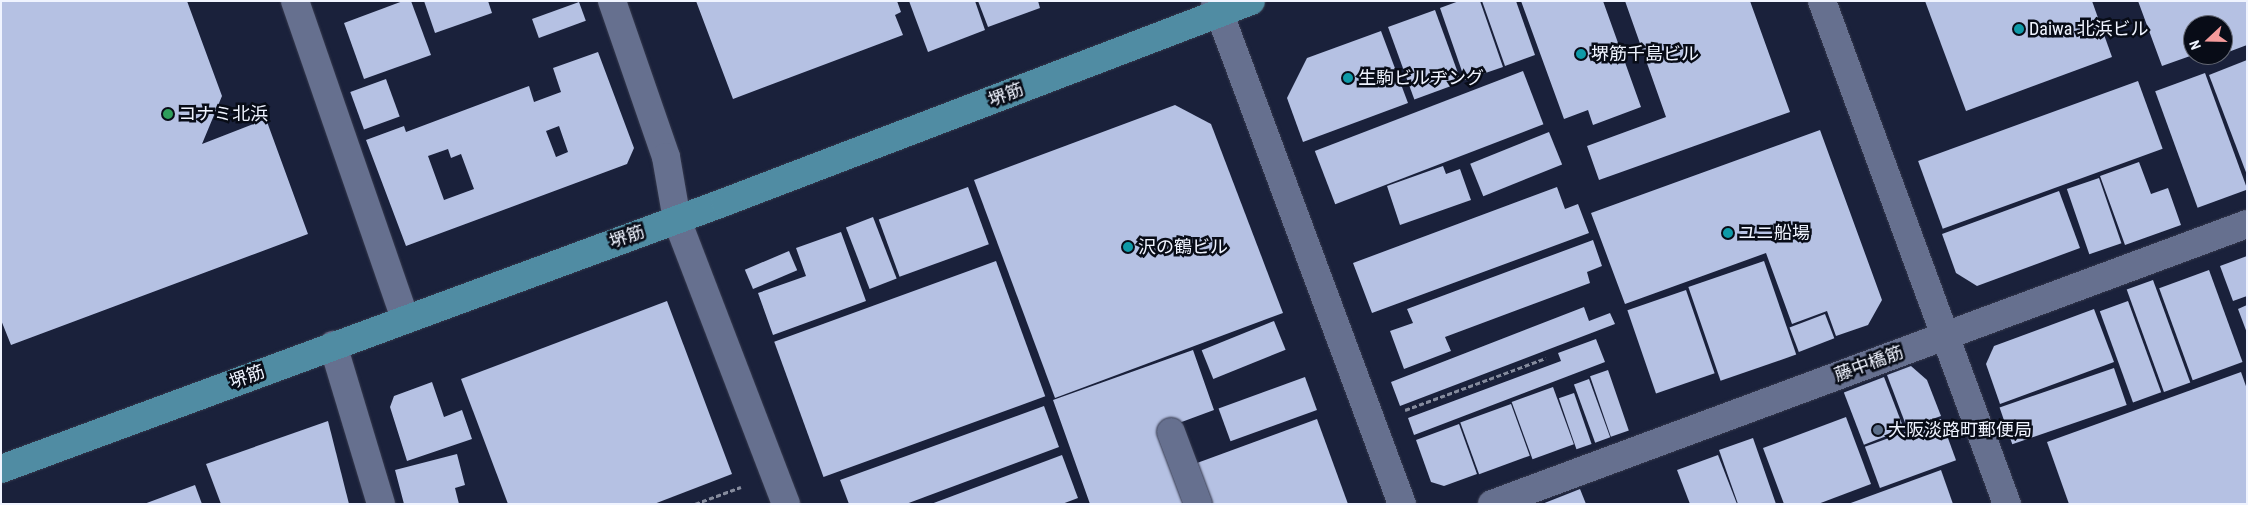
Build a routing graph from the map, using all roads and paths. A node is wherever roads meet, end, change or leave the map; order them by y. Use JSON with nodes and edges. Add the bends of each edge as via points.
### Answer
{"nodes":[{"id":1,"x":295,"y":1,"type":"edge"},
{"id":2,"x":612,"y":1,"type":"edge"},
{"id":3,"x":1251,"y":1,"type":"edge"},
{"id":4,"x":1822,"y":1,"type":"edge"},
{"id":5,"x":1217,"y":8,"type":"edge"},
{"id":6,"x":677,"y":220,"type":"junction"},
{"id":7,"x":2247,"y":224,"type":"edge"},
{"id":8,"x":405,"y":319,"type":"junction"},
{"id":9,"x":1945,"y":335,"type":"junction"},
{"id":10,"x":333,"y":345,"type":"junction"},
{"id":11,"x":1546,"y":358,"type":"dead end"},
{"id":12,"x":1372,"y":423,"type":"junction"},
{"id":13,"x":1171,"y":432,"type":"dead end"},
{"id":14,"x":1,"y":469,"type":"edge"},
{"id":15,"x":746,"y":485,"type":"dead end"},
{"id":16,"x":381,"y":504,"type":"edge"},
{"id":17,"x":696,"y":504,"type":"edge"},
{"id":18,"x":786,"y":504,"type":"edge"},
{"id":19,"x":1198,"y":504,"type":"edge"},
{"id":20,"x":1402,"y":504,"type":"edge"},
{"id":21,"x":1492,"y":504,"type":"edge"},
{"id":22,"x":2008,"y":504,"type":"edge"}],
"edges":[{"from":1,"to":8,"type":"street"},
{"from":2,"to":6,"type":"street","via":[[666,157]]},
{"from":3,"to":5,"type":"main road","name":"堺筋"},
{"from":4,"to":9,"type":"street"},
{"from":5,"to":6,"type":"main road","name":"堺筋"},
{"from":5,"to":12,"type":"street"},
{"from":6,"to":8,"type":"main road","name":"堺筋"},
{"from":6,"to":18,"type":"street"},
{"from":7,"to":9,"type":"street","name":"藤中橋筋"},
{"from":8,"to":10,"type":"main road","name":"堺筋"},
{"from":9,"to":21,"type":"street","name":"藤中橋筋"},
{"from":9,"to":22,"type":"street"},
{"from":10,"to":14,"type":"main road","name":"堺筋"},
{"from":10,"to":16,"type":"street"},
{"from":11,"to":12,"type":"path"},
{"from":12,"to":20,"type":"street"},
{"from":13,"to":19,"type":"street"},
{"from":15,"to":17,"type":"path"}]}
